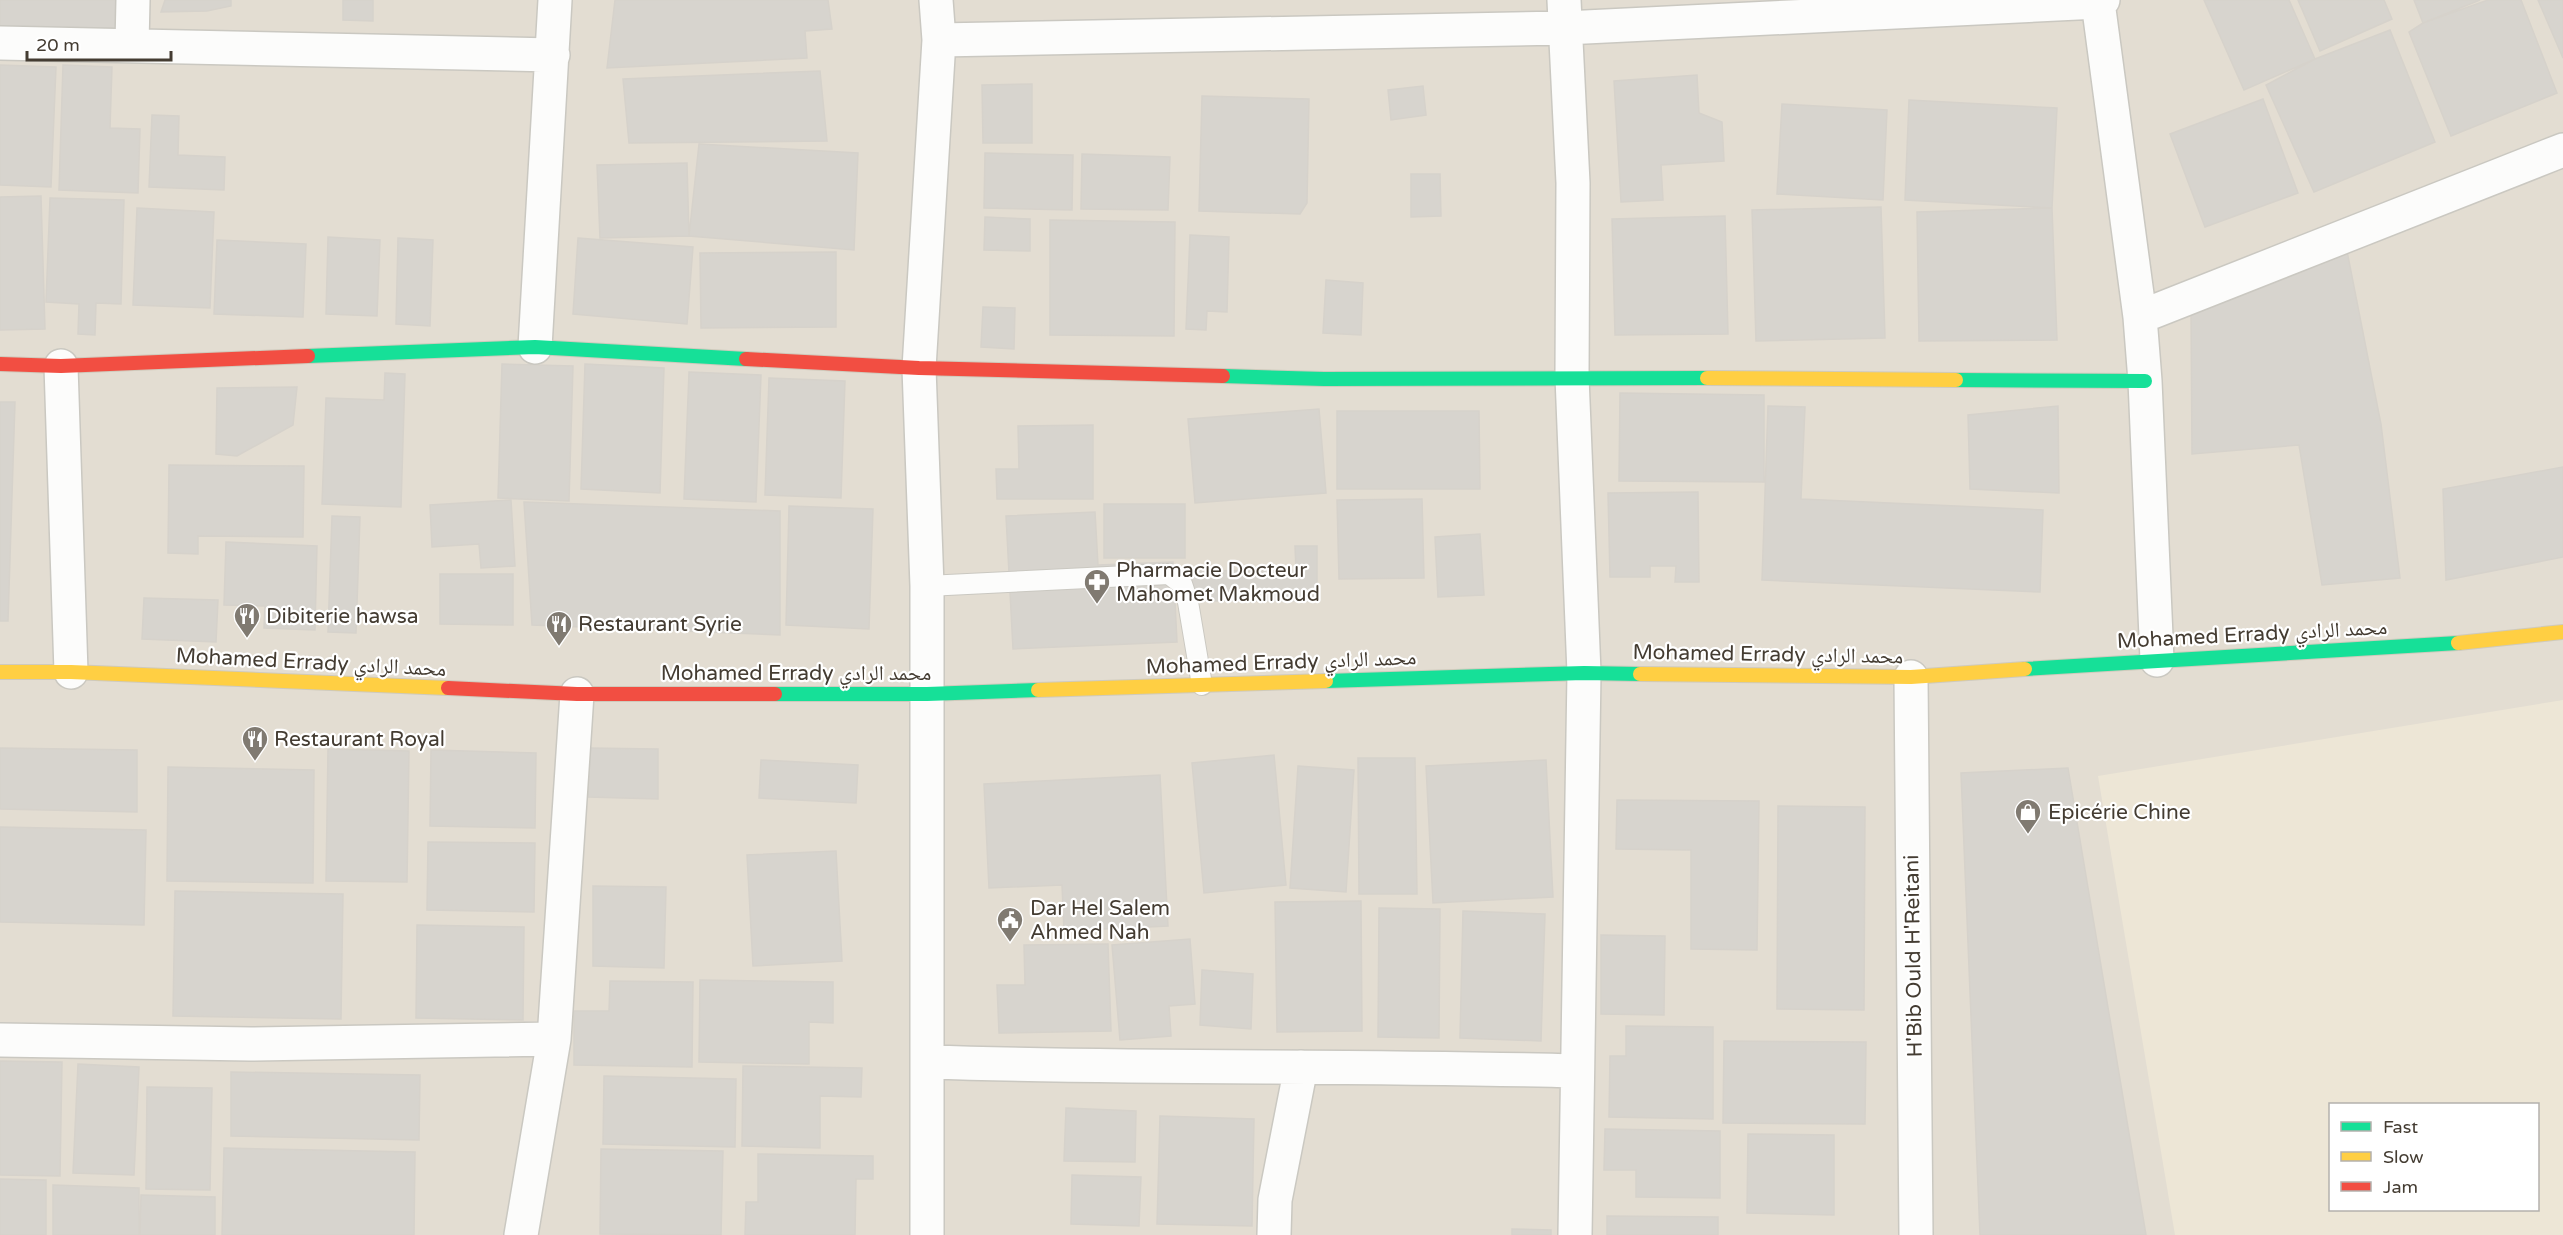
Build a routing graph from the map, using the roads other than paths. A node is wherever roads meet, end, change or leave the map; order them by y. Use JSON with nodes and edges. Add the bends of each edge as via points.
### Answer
{"nodes":[{"id":1,"x":133,"y":0,"type":"edge"},
{"id":2,"x":555,"y":0,"type":"edge"},
{"id":3,"x":936,"y":0,"type":"edge"},
{"id":4,"x":2100,"y":1,"type":"edge"},
{"id":5,"x":1564,"y":14,"type":"edge"},
{"id":6,"x":939,"y":40,"type":"junction"},
{"id":7,"x":0,"y":43,"type":"edge"},
{"id":8,"x":132,"y":45,"type":"junction"},
{"id":9,"x":553,"y":55,"type":"junction"},
{"id":10,"x":2561,"y":158,"type":"edge"},
{"id":11,"x":2140,"y":317,"type":"junction"},
{"id":12,"x":535,"y":347,"type":"junction"},
{"id":13,"x":0,"y":364,"type":"edge"},
{"id":14,"x":61,"y":366,"type":"junction"},
{"id":15,"x":919,"y":368,"type":"junction"},
{"id":16,"x":1572,"y":377,"type":"junction"},
{"id":17,"x":2145,"y":381,"type":"junction"},
{"id":18,"x":927,"y":586,"type":"junction"},
{"id":19,"x":2563,"y":632,"type":"edge"},
{"id":20,"x":2157,"y":660,"type":"junction"},
{"id":21,"x":0,"y":672,"type":"edge"},
{"id":22,"x":70,"y":672,"type":"junction"},
{"id":23,"x":1584,"y":673,"type":"junction"},
{"id":24,"x":1911,"y":677,"type":"junction"},
{"id":25,"x":1202,"y":685,"type":"junction"},
{"id":26,"x":576,"y":694,"type":"junction"},
{"id":27,"x":927,"y":694,"type":"junction"},
{"id":28,"x":554,"y":1039,"type":"junction"},
{"id":29,"x":0,"y":1040,"type":"edge"},
{"id":30,"x":928,"y":1062,"type":"junction"},
{"id":31,"x":1301,"y":1067,"type":"junction"},
{"id":32,"x":1576,"y":1071,"type":"junction"},
{"id":33,"x":521,"y":1235,"type":"edge"},
{"id":34,"x":927,"y":1235,"type":"edge"},
{"id":35,"x":1274,"y":1235,"type":"edge"},
{"id":36,"x":1575,"y":1235,"type":"edge"},
{"id":37,"x":1916,"y":1235,"type":"edge"}],
"edges":[{"from":1,"to":8,"type":"street"},
{"from":2,"to":9,"type":"street"},
{"from":3,"to":6,"type":"street"},
{"from":4,"to":5,"type":"street"},
{"from":4,"to":11,"type":"street"},
{"from":5,"to":6,"type":"street"},
{"from":5,"to":16,"type":"street","via":[[1573,183]]},
{"from":6,"to":15,"type":"street"},
{"from":7,"to":8,"type":"street"},
{"from":8,"to":9,"type":"street"},
{"from":9,"to":12,"type":"street"},
{"from":10,"to":11,"type":"street"},
{"from":11,"to":17,"type":"street"},
{"from":12,"to":14,"type":"street"},
{"from":12,"to":15,"type":"street"},
{"from":13,"to":14,"type":"street"},
{"from":14,"to":22,"type":"street"},
{"from":15,"to":16,"type":"street","via":[[1324,379]]},
{"from":15,"to":18,"type":"street"},
{"from":16,"to":17,"type":"street"},
{"from":16,"to":23,"type":"street"},
{"from":17,"to":20,"type":"street"},
{"from":18,"to":25,"type":"lane","via":[[1168,574],[1182,584],[1185,593]]},
{"from":18,"to":27,"type":"street"},
{"from":19,"to":20,"type":"street","name":"Mohamed Errady محمد الرادي","via":[[2359,650]]},
{"from":20,"to":24,"type":"street","name":"Mohamed Errady محمد الرادي"},
{"from":21,"to":22,"type":"street","name":"Mohamed Errady محمد الرادي"},
{"from":22,"to":26,"type":"street","name":"Mohamed Errady محمد الرادي"},
{"from":23,"to":24,"type":"street","name":"Mohamed Errady محمد الرادي"},
{"from":23,"to":25,"type":"street","name":"Mohamed Errady محمد الرادي"},
{"from":23,"to":32,"type":"street"},
{"from":24,"to":37,"type":"street","name":"H'Bib Ould H'Reitani"},
{"from":25,"to":27,"type":"street","name":"Mohamed Errady محمد الرادي"},
{"from":26,"to":27,"type":"street","name":"Mohamed Errady محمد الرادي"},
{"from":26,"to":28,"type":"street"},
{"from":27,"to":30,"type":"street"},
{"from":28,"to":29,"type":"street","via":[[251,1044]]},
{"from":28,"to":33,"type":"street"},
{"from":30,"to":31,"type":"street"},
{"from":30,"to":34,"type":"street"},
{"from":31,"to":32,"type":"street"},
{"from":31,"to":35,"type":"street","via":[[1275,1200]]},
{"from":32,"to":36,"type":"street"}]}
